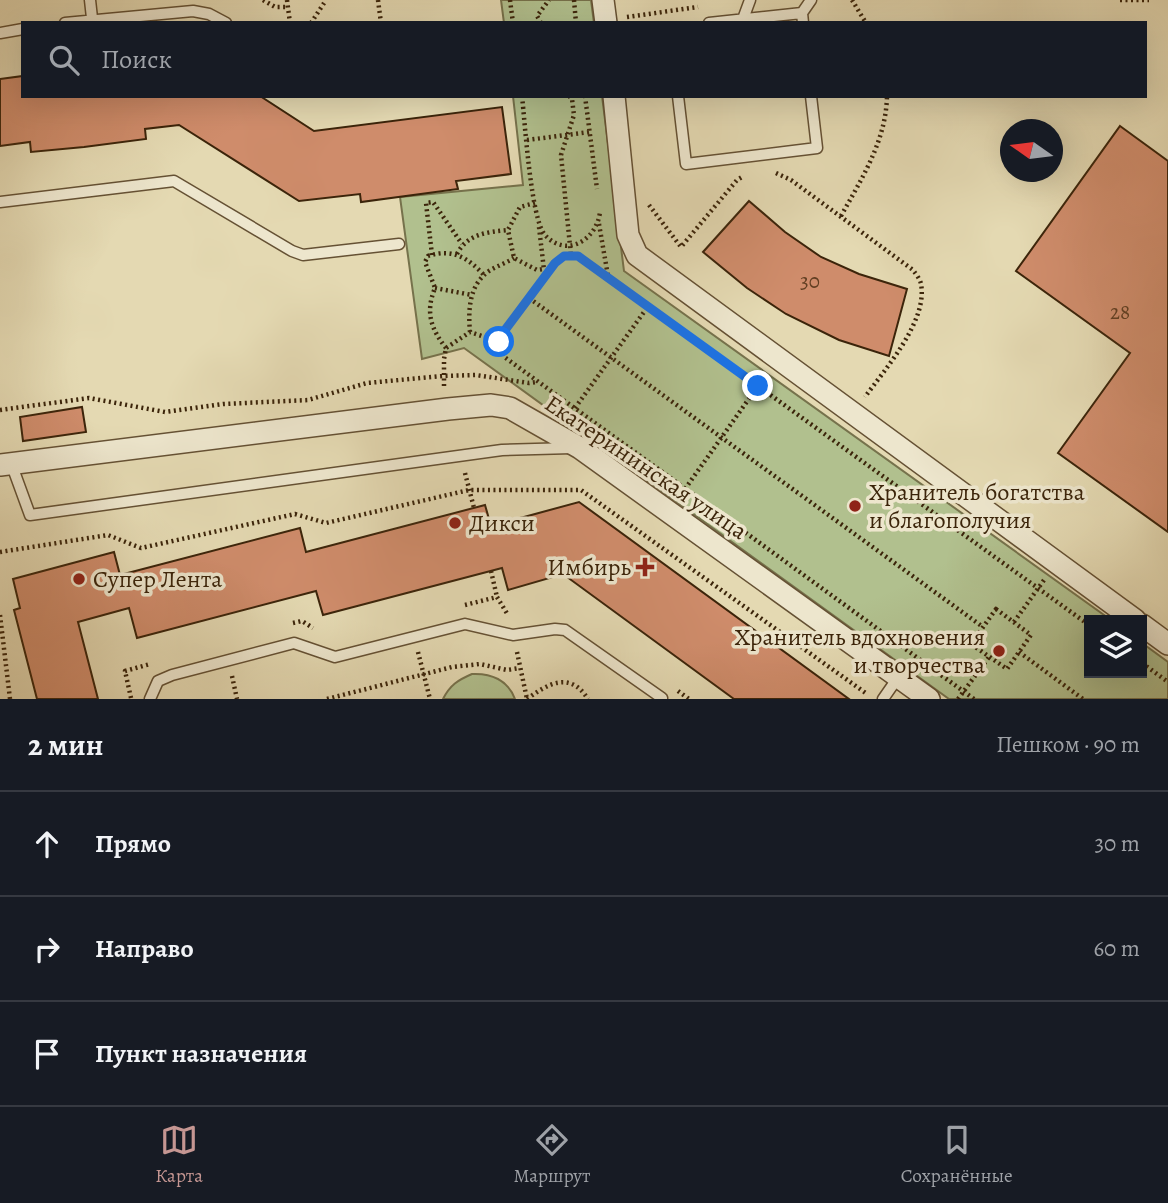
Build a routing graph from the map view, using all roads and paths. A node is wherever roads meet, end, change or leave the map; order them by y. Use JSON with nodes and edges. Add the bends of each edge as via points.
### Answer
{"nodes":[{"id":1,"x":90,"y":0,"type":"edge"},
{"id":2,"x":263,"y":0,"type":"edge"},
{"id":3,"x":287,"y":0,"type":"edge"},
{"id":4,"x":326,"y":0,"type":"edge"},
{"id":5,"x":378,"y":0,"type":"edge"},
{"id":6,"x":510,"y":0,"type":"edge"},
{"id":7,"x":550,"y":0,"type":"edge"},
{"id":8,"x":573,"y":0,"type":"edge"},
{"id":9,"x":603,"y":0,"type":"edge"},
{"id":10,"x":750,"y":0,"type":"edge"},
{"id":11,"x":811,"y":0,"type":"edge"},
{"id":12,"x":852,"y":0,"type":"edge"},
{"id":13,"x":1120,"y":0,"type":"edge"},
{"id":14,"x":1149,"y":0,"type":"edge"},
{"id":15,"x":705,"y":4,"type":"dead end"},
{"id":16,"x":288,"y":7,"type":"junction"},
{"id":17,"x":802,"y":18,"type":"edge"},
{"id":18,"x":93,"y":19,"type":"junction"},
{"id":19,"x":743,"y":19,"type":"junction"},
{"id":20,"x":616,"y":20,"type":"edge"},
{"id":21,"x":79,"y":21,"type":"edge"},
{"id":22,"x":222,"y":21,"type":"edge"},
{"id":23,"x":290,"y":21,"type":"edge"},
{"id":24,"x":312,"y":21,"type":"edge"},
{"id":25,"x":381,"y":21,"type":"edge"},
{"id":26,"x":513,"y":21,"type":"edge"},
{"id":27,"x":540,"y":21,"type":"edge"},
{"id":28,"x":576,"y":21,"type":"edge"},
{"id":29,"x":726,"y":21,"type":"edge"},
{"id":30,"x":865,"y":21,"type":"edge"},
{"id":31,"x":21,"y":29,"type":"edge"},
{"id":32,"x":0,"y":33,"type":"edge"},
{"id":33,"x":522,"y":98,"type":"edge"},
{"id":34,"x":571,"y":98,"type":"edge"},
{"id":35,"x":585,"y":98,"type":"edge"},
{"id":36,"x":614,"y":98,"type":"edge"},
{"id":37,"x":678,"y":98,"type":"edge"},
{"id":38,"x":811,"y":98,"type":"edge"},
{"id":39,"x":887,"y":98,"type":"edge"},
{"id":40,"x":590,"y":132,"type":"junction"},
{"id":41,"x":568,"y":135,"type":"junction"},
{"id":42,"x":527,"y":140,"type":"junction"},
{"id":43,"x":769,"y":170,"type":"dead end"},
{"id":44,"x":744,"y":176,"type":"dead end"},
{"id":45,"x":0,"y":202,"type":"edge"},
{"id":46,"x":535,"y":203,"type":"junction"},
{"id":47,"x":649,"y":204,"type":"dead end"},
{"id":48,"x":841,"y":216,"type":"junction"},
{"id":49,"x":598,"y":223,"type":"junction"},
{"id":50,"x":539,"y":226,"type":"junction"},
{"id":51,"x":508,"y":230,"type":"junction"},
{"id":52,"x":399,"y":244,"type":"dead end"},
{"id":53,"x":462,"y":244,"type":"junction"},
{"id":54,"x":569,"y":245,"type":"junction"},
{"id":55,"x":457,"y":254,"type":"junction"},
{"id":56,"x":432,"y":255,"type":"junction"},
{"id":57,"x":571,"y":256,"type":"junction"},
{"id":58,"x":514,"y":258,"type":"junction"},
{"id":59,"x":544,"y":269,"type":"junction"},
{"id":60,"x":484,"y":275,"type":"junction"},
{"id":61,"x":608,"y":276,"type":"junction"},
{"id":62,"x":545,"y":277,"type":"junction"},
{"id":63,"x":435,"y":288,"type":"junction"},
{"id":64,"x":472,"y":295,"type":"junction"},
{"id":65,"x":529,"y":298,"type":"junction"},
{"id":66,"x":649,"y":305,"type":"junction"},
{"id":67,"x":470,"y":332,"type":"junction"},
{"id":68,"x":499,"y":342,"type":"junction"},
{"id":69,"x":446,"y":348,"type":"junction"},
{"id":70,"x":612,"y":358,"type":"junction"},
{"id":71,"x":767,"y":372,"type":"dead end"},
{"id":72,"x":443,"y":376,"type":"junction"},
{"id":73,"x":537,"y":381,"type":"junction"},
{"id":74,"x":758,"y":386,"type":"junction"},
{"id":75,"x":444,"y":390,"type":"dead end"},
{"id":76,"x":860,"y":405,"type":"dead end"},
{"id":77,"x":575,"y":408,"type":"junction"},
{"id":78,"x":0,"y":410,"type":"edge"},
{"id":79,"x":722,"y":437,"type":"junction"},
{"id":80,"x":580,"y":448,"type":"junction"},
{"id":81,"x":5,"y":464,"type":"edge"},
{"id":82,"x":465,"y":474,"type":"dead end"},
{"id":83,"x":686,"y":488,"type":"junction"},
{"id":84,"x":469,"y":490,"type":"junction"},
{"id":85,"x":681,"y":494,"type":"dead end"},
{"id":86,"x":474,"y":508,"type":"dead end"},
{"id":87,"x":0,"y":552,"type":"edge"},
{"id":88,"x":491,"y":571,"type":"dead end"},
{"id":89,"x":1048,"y":575,"type":"dead end"},
{"id":90,"x":1038,"y":588,"type":"junction"},
{"id":91,"x":497,"y":597,"type":"dead end"},
{"id":92,"x":0,"y":615,"type":"edge"},
{"id":93,"x":1128,"y":615,"type":"edge"},
{"id":94,"x":509,"y":616,"type":"dead end"},
{"id":95,"x":1084,"y":621,"type":"edge"},
{"id":96,"x":1014,"y":622,"type":"junction"},
{"id":97,"x":983,"y":627,"type":"junction"},
{"id":98,"x":1147,"y":629,"type":"edge"},
{"id":99,"x":513,"y":635,"type":"junction"},
{"id":100,"x":414,"y":637,"type":"junction"},
{"id":101,"x":1168,"y":644,"type":"edge"},
{"id":102,"x":1019,"y":652,"type":"junction"},
{"id":103,"x":989,"y":657,"type":"junction"},
{"id":104,"x":1147,"y":667,"type":"edge"},
{"id":105,"x":520,"y":668,"type":"junction"},
{"id":106,"x":423,"y":674,"type":"junction"},
{"id":107,"x":899,"y":676,"type":"junction"},
{"id":108,"x":1168,"y":682,"type":"edge"},
{"id":109,"x":964,"y":691,"type":"junction"},
{"id":110,"x":10,"y":699,"type":"edge"},
{"id":111,"x":150,"y":699,"type":"edge"},
{"id":112,"x":327,"y":699,"type":"edge"},
{"id":113,"x":429,"y":699,"type":"edge"},
{"id":114,"x":527,"y":699,"type":"edge"},
{"id":115,"x":588,"y":699,"type":"edge"},
{"id":116,"x":662,"y":699,"type":"edge"},
{"id":117,"x":873,"y":699,"type":"edge"},
{"id":118,"x":883,"y":699,"type":"edge"},
{"id":119,"x":929,"y":699,"type":"edge"},
{"id":120,"x":958,"y":699,"type":"edge"},
{"id":121,"x":974,"y":699,"type":"edge"},
{"id":122,"x":1083,"y":699,"type":"edge"}],
"edges":[{"from":1,"to":18,"type":"lane"},
{"from":2,"to":16,"type":"path","via":[[275,8]]},
{"from":3,"to":16,"type":"path"},
{"from":4,"to":24,"type":"path"},
{"from":5,"to":25,"type":"path"},
{"from":6,"to":26,"type":"path"},
{"from":7,"to":27,"type":"path","via":[[537,16]]},
{"from":8,"to":28,"type":"path"},
{"from":9,"to":20,"type":"street"},
{"from":10,"to":19,"type":"lane"},
{"from":11,"to":17,"type":"lane"},
{"from":12,"to":30,"type":"path"},
{"from":13,"to":14,"type":"path"},
{"from":15,"to":20,"type":"path"},
{"from":16,"to":23,"type":"path"},
{"from":17,"to":19,"type":"lane"},
{"from":18,"to":21,"type":"lane"},
{"from":18,"to":22,"type":"lane","via":[[193,11]]},
{"from":19,"to":29,"type":"lane"},
{"from":31,"to":32,"type":"lane"},
{"from":33,"to":42,"type":"path"},
{"from":34,"to":41,"type":"path","via":[[574,115]]},
{"from":35,"to":40,"type":"path"},
{"from":36,"to":93,"type":"street","via":[[628,235],[637,255]]},
{"from":37,"to":38,"type":"lane","via":[[686,164],[817,148]]},
{"from":39,"to":48,"type":"path","via":[[882,134]]},
{"from":40,"to":41,"type":"path"},
{"from":40,"to":49,"type":"path"},
{"from":41,"to":42,"type":"path"},
{"from":41,"to":54,"type":"path","via":[[561,155]]},
{"from":42,"to":46,"type":"path"},
{"from":43,"to":48,"type":"path"},
{"from":44,"to":47,"type":"path","via":[[681,247]]},
{"from":45,"to":52,"type":"lane","via":[[174,181],[303,255]]},
{"from":46,"to":50,"type":"path"},
{"from":46,"to":51,"type":"path","via":[[520,207]]},
{"from":48,"to":76,"type":"path","via":[[913,270],[921,283],[912,329]]},
{"from":49,"to":54,"type":"path","via":[[585,240]]},
{"from":49,"to":61,"type":"path"},
{"from":50,"to":54,"type":"path","via":[[554,242]]},
{"from":50,"to":59,"type":"path"},
{"from":51,"to":53,"type":"path","via":[[482,233]]},
{"from":51,"to":58,"type":"path"},
{"from":53,"to":55,"type":"path"},
{"from":53,"to":56,"type":"path","via":[[433,202],[426,202]]},
{"from":54,"to":57,"type":"path"},
{"from":55,"to":56,"type":"path"},
{"from":55,"to":60,"type":"path"},
{"from":56,"to":63,"type":"path","via":[[425,262]]},
{"from":57,"to":61,"type":"path"},
{"from":57,"to":62,"type":"path","via":[[555,263]]},
{"from":58,"to":59,"type":"path"},
{"from":58,"to":60,"type":"path"},
{"from":59,"to":62,"type":"path"},
{"from":60,"to":64,"type":"path"},
{"from":61,"to":66,"type":"path"},
{"from":62,"to":65,"type":"path"},
{"from":63,"to":64,"type":"path"},
{"from":63,"to":69,"type":"path","via":[[430,322]]},
{"from":64,"to":67,"type":"path"},
{"from":65,"to":68,"type":"path"},
{"from":65,"to":70,"type":"path"},
{"from":66,"to":70,"type":"path"},
{"from":66,"to":74,"type":"path"},
{"from":67,"to":68,"type":"path"},
{"from":67,"to":69,"type":"path"},
{"from":68,"to":73,"type":"path","via":[[503,356]]},
{"from":69,"to":72,"type":"path"},
{"from":70,"to":77,"type":"path"},
{"from":70,"to":79,"type":"path"},
{"from":71,"to":74,"type":"path"},
{"from":72,"to":73,"type":"path"},
{"from":72,"to":75,"type":"path"},
{"from":72,"to":78,"type":"path","via":[[367,383],[308,400],[165,412],[89,398]]},
{"from":73,"to":77,"type":"path"},
{"from":74,"to":79,"type":"path"},
{"from":74,"to":90,"type":"path"},
{"from":77,"to":83,"type":"path"},
{"from":79,"to":83,"type":"path"},
{"from":79,"to":97,"type":"path"},
{"from":80,"to":81,"type":"street","name":"Екатерининская улица","via":[[510,408],[491,405]]},
{"from":80,"to":81,"type":"lane","via":[[502,450],[30,515]]},
{"from":80,"to":107,"type":"street","name":"Екатерининская улица"},
{"from":82,"to":84,"type":"path"},
{"from":83,"to":85,"type":"path"},
{"from":83,"to":109,"type":"path"},
{"from":84,"to":86,"type":"path"},
{"from":84,"to":87,"type":"path","via":[[326,523],[295,514],[141,548],[108,535]]},
{"from":84,"to":117,"type":"path","via":[[581,489]]},
{"from":88,"to":91,"type":"path"},
{"from":89,"to":90,"type":"path"},
{"from":90,"to":95,"type":"path"},
{"from":90,"to":96,"type":"path"},
{"from":92,"to":110,"type":"path"},
{"from":94,"to":99,"type":"path"},
{"from":96,"to":97,"type":"path","via":[[996,609]]},
{"from":96,"to":102,"type":"path","via":[[1031,635]]},
{"from":97,"to":103,"type":"path","via":[[971,644]]},
{"from":98,"to":101,"type":"street"},
{"from":99,"to":100,"type":"lane","via":[[465,624]]},
{"from":99,"to":105,"type":"path"},
{"from":99,"to":116,"type":"lane","via":[[565,630]]},
{"from":100,"to":106,"type":"path"},
{"from":100,"to":111,"type":"lane","via":[[335,657],[294,643],[172,675],[158,681]]},
{"from":102,"to":103,"type":"path","via":[[1007,669]]},
{"from":102,"to":122,"type":"path"},
{"from":103,"to":109,"type":"path"},
{"from":104,"to":108,"type":"path"},
{"from":105,"to":106,"type":"path","via":[[480,664]]},
{"from":105,"to":114,"type":"path"},
{"from":106,"to":112,"type":"path"},
{"from":106,"to":113,"type":"path"},
{"from":107,"to":118,"type":"lane"},
{"from":107,"to":119,"type":"street","name":"Екатерининская улица"},
{"from":109,"to":120,"type":"path"},
{"from":109,"to":121,"type":"path"},
{"from":114,"to":115,"type":"path","via":[[554,683],[568,682]]}]}
